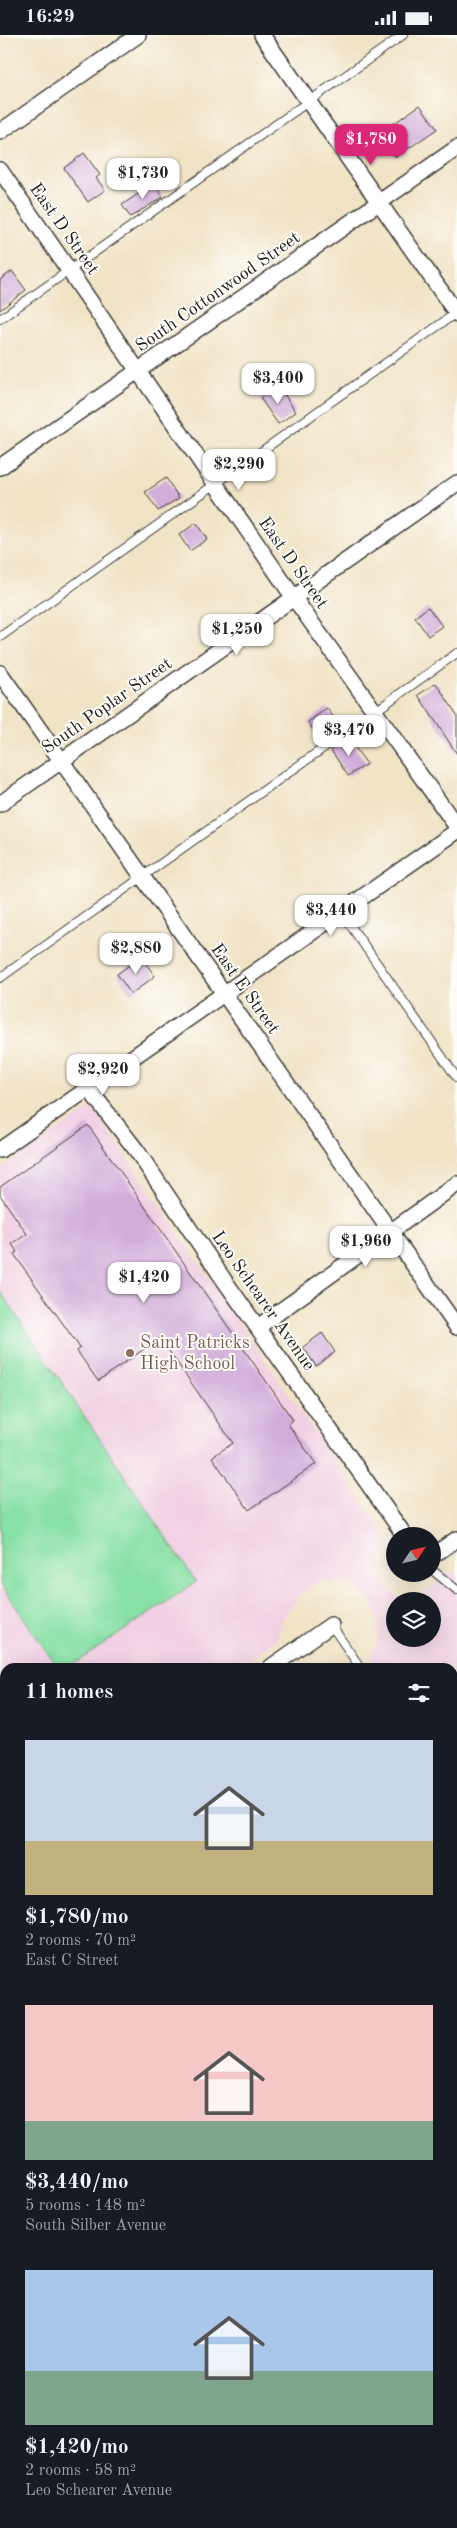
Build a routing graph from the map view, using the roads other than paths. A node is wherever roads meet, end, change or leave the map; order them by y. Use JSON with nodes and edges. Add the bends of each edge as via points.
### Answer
{"nodes":[{"id":1,"x":138,"y":35,"type":"edge"},
{"id":2,"x":262,"y":35,"type":"edge"},
{"id":3,"x":403,"y":35,"type":"edge"},
{"id":4,"x":308,"y":102,"type":"junction"},
{"id":5,"x":0,"y":132,"type":"edge"},
{"id":6,"x":457,"y":148,"type":"edge"},
{"id":7,"x":0,"y":169,"type":"edge"},
{"id":8,"x":378,"y":202,"type":"junction"},
{"id":9,"x":69,"y":270,"type":"junction"},
{"id":10,"x":457,"y":313,"type":"edge"},
{"id":11,"x":0,"y":319,"type":"edge"},
{"id":12,"x":138,"y":370,"type":"junction"},
{"id":13,"x":0,"y":467,"type":"edge"},
{"id":14,"x":457,"y":483,"type":"edge"},
{"id":15,"x":216,"y":484,"type":"junction"},
{"id":16,"x":294,"y":598,"type":"junction"},
{"id":17,"x":0,"y":637,"type":"edge"},
{"id":18,"x":457,"y":653,"type":"edge"},
{"id":19,"x":0,"y":673,"type":"edge"},
{"id":20,"x":374,"y":712,"type":"junction"},
{"id":21,"x":62,"y":761,"type":"junction"},
{"id":22,"x":0,"y":804,"type":"edge"},
{"id":23,"x":457,"y":829,"type":"edge"},
{"id":24,"x":143,"y":876,"type":"junction"},
{"id":25,"x":341,"y":912,"type":"junction"},
{"id":26,"x":0,"y":978,"type":"edge"},
{"id":27,"x":225,"y":993,"type":"junction"},
{"id":28,"x":457,"y":1078,"type":"edge"},
{"id":29,"x":88,"y":1089,"type":"junction"},
{"id":30,"x":0,"y":1150,"type":"edge"},
{"id":31,"x":457,"y":1184,"type":"edge"},
{"id":32,"x":391,"y":1231,"type":"junction"},
{"id":33,"x":258,"y":1327,"type":"junction"},
{"id":34,"x":457,"y":1327,"type":"edge"},
{"id":35,"x":399,"y":1527,"type":"edge"},
{"id":36,"x":457,"y":1539,"type":"edge"},
{"id":37,"x":441,"y":1550,"type":"edge"},
{"id":38,"x":441,"y":1577,"type":"edge"},
{"id":39,"x":457,"y":1590,"type":"edge"},
{"id":40,"x":331,"y":1625,"type":"joint"},
{"id":41,"x":277,"y":1663,"type":"edge"},
{"id":42,"x":357,"y":1663,"type":"edge"}],
"edges":[{"from":1,"to":5,"type":"street"},
{"from":2,"to":4,"type":"street"},
{"from":3,"to":4,"type":"lane"},
{"from":4,"to":8,"type":"street"},
{"from":4,"to":9,"type":"lane"},
{"from":6,"to":8,"type":"street","name":"South Cottonwood Street"},
{"from":7,"to":9,"type":"street","name":"East D Street"},
{"from":8,"to":10,"type":"street"},
{"from":8,"to":12,"type":"street","name":"South Cottonwood Street"},
{"from":9,"to":11,"type":"lane"},
{"from":9,"to":12,"type":"street","name":"East D Street"},
{"from":10,"to":15,"type":"lane"},
{"from":12,"to":13,"type":"street","name":"South Cottonwood Street"},
{"from":12,"to":15,"type":"street","name":"East D Street"},
{"from":14,"to":16,"type":"street","name":"South Poplar Street"},
{"from":15,"to":16,"type":"street","name":"East D Street"},
{"from":15,"to":17,"type":"lane"},
{"from":16,"to":20,"type":"street","name":"East D Street"},
{"from":16,"to":21,"type":"street","name":"South Poplar Street"},
{"from":18,"to":20,"type":"lane"},
{"from":19,"to":21,"type":"street","name":"East E Street"},
{"from":20,"to":23,"type":"street","name":"East D Street"},
{"from":20,"to":24,"type":"lane"},
{"from":21,"to":22,"type":"street","name":"South Poplar Street"},
{"from":21,"to":24,"type":"street","name":"East E Street"},
{"from":23,"to":25,"type":"street"},
{"from":24,"to":26,"type":"lane"},
{"from":24,"to":27,"type":"street","name":"East E Street"},
{"from":25,"to":27,"type":"street"},
{"from":25,"to":28,"type":"lane"},
{"from":27,"to":29,"type":"street"},
{"from":27,"to":32,"type":"street","name":"East E Street"},
{"from":29,"to":30,"type":"street"},
{"from":29,"to":33,"type":"street","name":"Leo Schearer Avenue","via":[[137,1151]]},
{"from":31,"to":32,"type":"street"},
{"from":32,"to":33,"type":"street"},
{"from":32,"to":34,"type":"street","name":"East E Street"},
{"from":33,"to":35,"type":"street","name":"Leo Schearer Avenue"},
{"from":36,"to":37,"type":"street"},
{"from":38,"to":39,"type":"lane"},
{"from":40,"to":41,"type":"street"},
{"from":40,"to":42,"type":"lane"}]}
